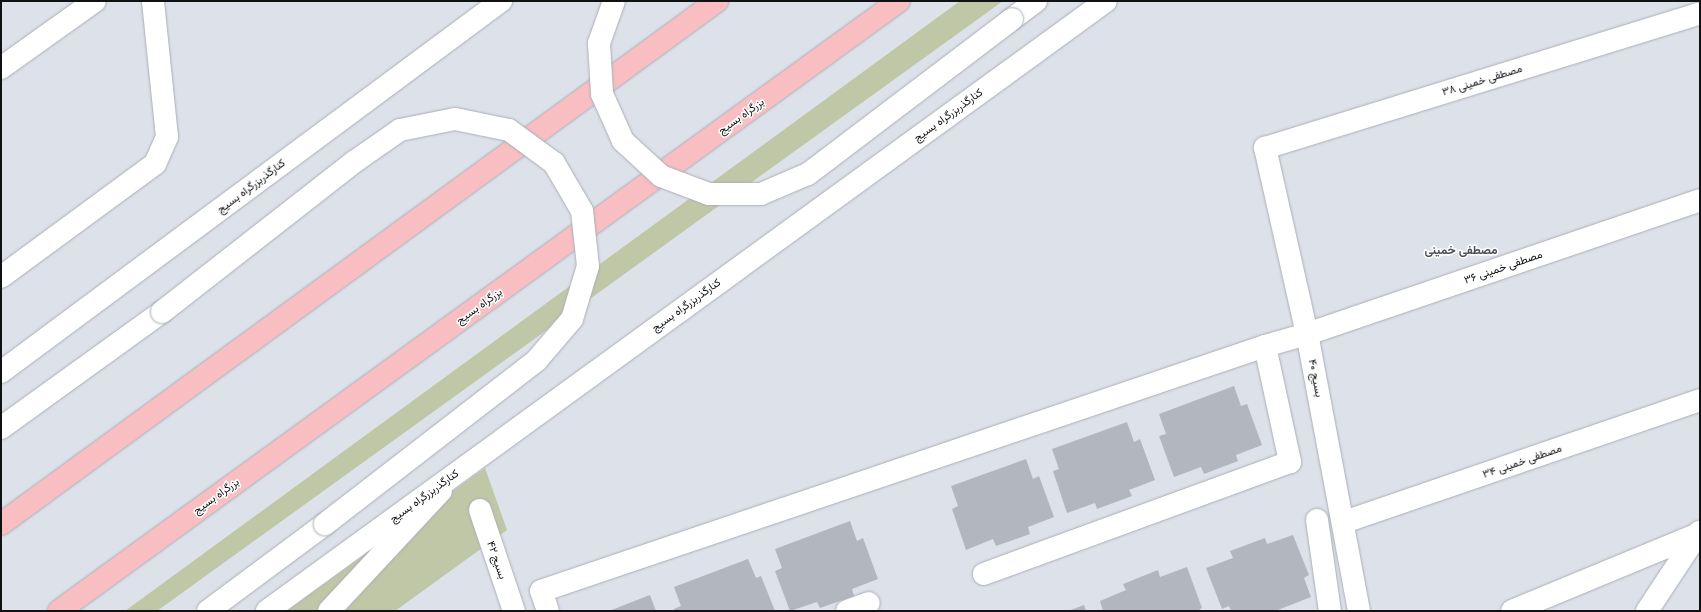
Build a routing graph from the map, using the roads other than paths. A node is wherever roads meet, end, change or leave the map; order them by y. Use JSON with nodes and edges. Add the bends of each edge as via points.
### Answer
{"nodes":[{"id":1,"x":95,"y":1,"type":"edge"},
{"id":2,"x":153,"y":1,"type":"edge"},
{"id":3,"x":501,"y":1,"type":"edge"},
{"id":4,"x":614,"y":1,"type":"edge"},
{"id":5,"x":717,"y":1,"type":"edge"},
{"id":6,"x":898,"y":1,"type":"edge"},
{"id":7,"x":1036,"y":1,"type":"edge"},
{"id":8,"x":1106,"y":1,"type":"edge"},
{"id":9,"x":1700,"y":13,"type":"edge"},
{"id":10,"x":1,"y":68,"type":"edge"},
{"id":11,"x":1265,"y":148,"type":"joint"},
{"id":12,"x":1700,"y":200,"type":"edge"},
{"id":13,"x":1,"y":277,"type":"edge"},
{"id":14,"x":1307,"y":334,"type":"junction"},
{"id":15,"x":1265,"y":346,"type":"junction"},
{"id":16,"x":1,"y":372,"type":"edge"},
{"id":17,"x":1700,"y":400,"type":"edge"},
{"id":18,"x":1,"y":428,"type":"edge"},
{"id":19,"x":464,"y":467,"type":"junction"},
{"id":20,"x":480,"y":510,"type":"dead end"},
{"id":21,"x":1317,"y":520,"type":"dead end"},
{"id":22,"x":1344,"y":522,"type":"junction"},
{"id":23,"x":1,"y":524,"type":"edge"},
{"id":24,"x":1699,"y":533,"type":"edge"},
{"id":25,"x":984,"y":574,"type":"dead end"},
{"id":26,"x":869,"y":603,"type":"dead end"},
{"id":27,"x":58,"y":611,"type":"edge"},
{"id":28,"x":208,"y":611,"type":"edge"},
{"id":29,"x":266,"y":611,"type":"edge"},
{"id":30,"x":329,"y":611,"type":"edge"},
{"id":31,"x":514,"y":611,"type":"edge"},
{"id":32,"x":548,"y":611,"type":"edge"},
{"id":33,"x":847,"y":611,"type":"edge"},
{"id":34,"x":1330,"y":611,"type":"edge"},
{"id":35,"x":1359,"y":611,"type":"edge"},
{"id":36,"x":1512,"y":611,"type":"edge"},
{"id":37,"x":1647,"y":611,"type":"edge"}],
"edges":[{"from":1,"to":10,"type":"street"},
{"from":2,"to":13,"type":"street","via":[[167,137],[155,164]]},
{"from":3,"to":16,"type":"street","name":"کنارگذربزرگراه بسیج"},
{"from":4,"to":7,"type":"street","bridge":true,"via":[[599,42],[602,94],[623,141],[661,176],[709,194],[761,194],[808,174]]},
{"from":5,"to":23,"type":"highway"},
{"from":6,"to":27,"type":"highway","name":"بزرگراه بسیج"},
{"from":8,"to":19,"type":"street","name":"کنارگذربزرگراه بسیج"},
{"from":9,"to":11,"type":"street","name":"مصطفی خمینی ۳۸"},
{"from":11,"to":14,"type":"street","name":"بسیج ۴۰"},
{"from":12,"to":14,"type":"street","name":"مصطفی خمینی ۳۶"},
{"from":14,"to":15,"type":"street","name":"مصطفی خمینی ۳۶"},
{"from":14,"to":22,"type":"street","name":"بسیج ۴۰"},
{"from":15,"to":25,"type":"street","via":[[1290,462]]},
{"from":15,"to":32,"type":"street","name":"مصطفی خمینی ۳۶","via":[[541,591]]},
{"from":17,"to":22,"type":"street","name":"مصطفی خمینی ۳۴"},
{"from":18,"to":28,"type":"street","bridge":true,"via":[[162,312],[354,162],[400,130],[455,119],[509,130],[554,163],[582,210],[588,266],[572,319],[536,361]]},
{"from":19,"to":29,"type":"street","name":"کنارگذربزرگراه بسیج"},
{"from":19,"to":30,"type":"street"},
{"from":20,"to":31,"type":"street","name":"بسیج ۴۲"},
{"from":21,"to":34,"type":"street"},
{"from":22,"to":35,"type":"street","name":"بسیج ۴۰"},
{"from":24,"to":36,"type":"street"},
{"from":24,"to":37,"type":"street"},
{"from":26,"to":33,"type":"street"}]}
